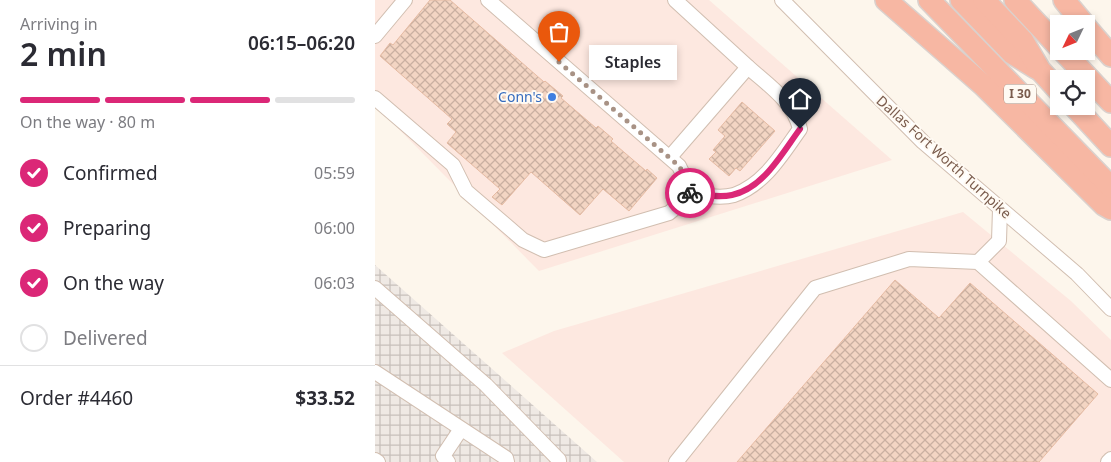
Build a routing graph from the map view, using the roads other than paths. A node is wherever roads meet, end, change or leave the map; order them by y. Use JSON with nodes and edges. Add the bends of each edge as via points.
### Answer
{"nodes":[{"id":1,"x":405,"y":0,"type":"edge"},
{"id":2,"x":488,"y":0,"type":"edge"},
{"id":3,"x":675,"y":0,"type":"edge"},
{"id":4,"x":782,"y":0,"type":"edge"},
{"id":5,"x":886,"y":0,"type":"edge"},
{"id":6,"x":929,"y":0,"type":"edge"},
{"id":7,"x":961,"y":0,"type":"edge"},
{"id":8,"x":984,"y":0,"type":"edge"},
{"id":9,"x":1015,"y":0,"type":"edge"},
{"id":10,"x":1064,"y":0,"type":"edge"},
{"id":11,"x":1076,"y":15,"type":"edge"},
{"id":12,"x":375,"y":36,"type":"edge"},
{"id":13,"x":1050,"y":37,"type":"edge"},
{"id":14,"x":1095,"y":37,"type":"edge"},
{"id":15,"x":1111,"y":56,"type":"edge"},
{"id":16,"x":1071,"y":60,"type":"edge"},
{"id":17,"x":748,"y":67,"type":"junction"},
{"id":18,"x":1040,"y":70,"type":"junction"},
{"id":19,"x":1050,"y":81,"type":"edge"},
{"id":20,"x":375,"y":98,"type":"edge"},
{"id":21,"x":1111,"y":102,"type":"edge"},
{"id":22,"x":1082,"y":115,"type":"edge"},
{"id":23,"x":1111,"y":146,"type":"edge"},
{"id":24,"x":670,"y":157,"type":"junction"},
{"id":25,"x":1111,"y":187,"type":"edge"},
{"id":26,"x":687,"y":193,"type":"junction"},
{"id":27,"x":1000,"y":208,"type":"junction"},
{"id":28,"x":1111,"y":209,"type":"edge"},
{"id":29,"x":978,"y":262,"type":"junction"},
{"id":30,"x":375,"y":288,"type":"edge"},
{"id":31,"x":1111,"y":309,"type":"edge"},
{"id":32,"x":375,"y":372,"type":"edge"},
{"id":33,"x":1111,"y":380,"type":"edge"},
{"id":34,"x":461,"y":429,"type":"junction"},
{"id":35,"x":1111,"y":459,"type":"edge"},
{"id":36,"x":375,"y":460,"type":"edge"},
{"id":37,"x":378,"y":462,"type":"edge"},
{"id":38,"x":448,"y":462,"type":"edge"},
{"id":39,"x":507,"y":462,"type":"edge"},
{"id":40,"x":559,"y":462,"type":"edge"},
{"id":41,"x":676,"y":462,"type":"edge"},
{"id":42,"x":1108,"y":462,"type":"edge"}],
"edges":[{"from":1,"to":12,"type":"street"},
{"from":2,"to":24,"type":"street"},
{"from":3,"to":17,"type":"street"},
{"from":4,"to":27,"type":"street","name":"Dallas Fort Worth Turnpike","via":[[923,142]]},
{"from":5,"to":28,"type":"highway","via":[[983,85]]},
{"from":6,"to":25,"type":"highway","number":"I 30"},
{"from":7,"to":18,"type":"highway","via":[[1012,53]]},
{"from":8,"to":18,"type":"highway","via":[[1023,41]]},
{"from":9,"to":13,"type":"highway"},
{"from":10,"to":11,"type":"highway"},
{"from":14,"to":15,"type":"highway"},
{"from":16,"to":21,"type":"highway"},
{"from":17,"to":24,"type":"street"},
{"from":17,"to":26,"type":"street","via":[[786,101],[797,115],[800,129],[769,172],[745,189],[733,195],[719,196]]},
{"from":18,"to":19,"type":"highway"},
{"from":20,"to":26,"type":"street","via":[[453,165],[466,191],[523,240],[544,250],[669,213]]},
{"from":22,"to":23,"type":"highway"},
{"from":24,"to":26,"type":"street","via":[[687,179]]},
{"from":27,"to":29,"type":"street","via":[[999,241]]},
{"from":27,"to":31,"type":"street","name":"Dallas Fort Worth Turnpike","via":[[1077,274]]},
{"from":29,"to":33,"type":"street"},
{"from":29,"to":41,"type":"street","via":[[909,259],[815,288]]},
{"from":30,"to":40,"type":"street","via":[[486,386]]},
{"from":32,"to":34,"type":"street"},
{"from":34,"to":38,"type":"street","via":[[443,456]]},
{"from":34,"to":39,"type":"street","via":[[507,458]]},
{"from":35,"to":42,"type":"street"},
{"from":36,"to":37,"type":"street"}]}
